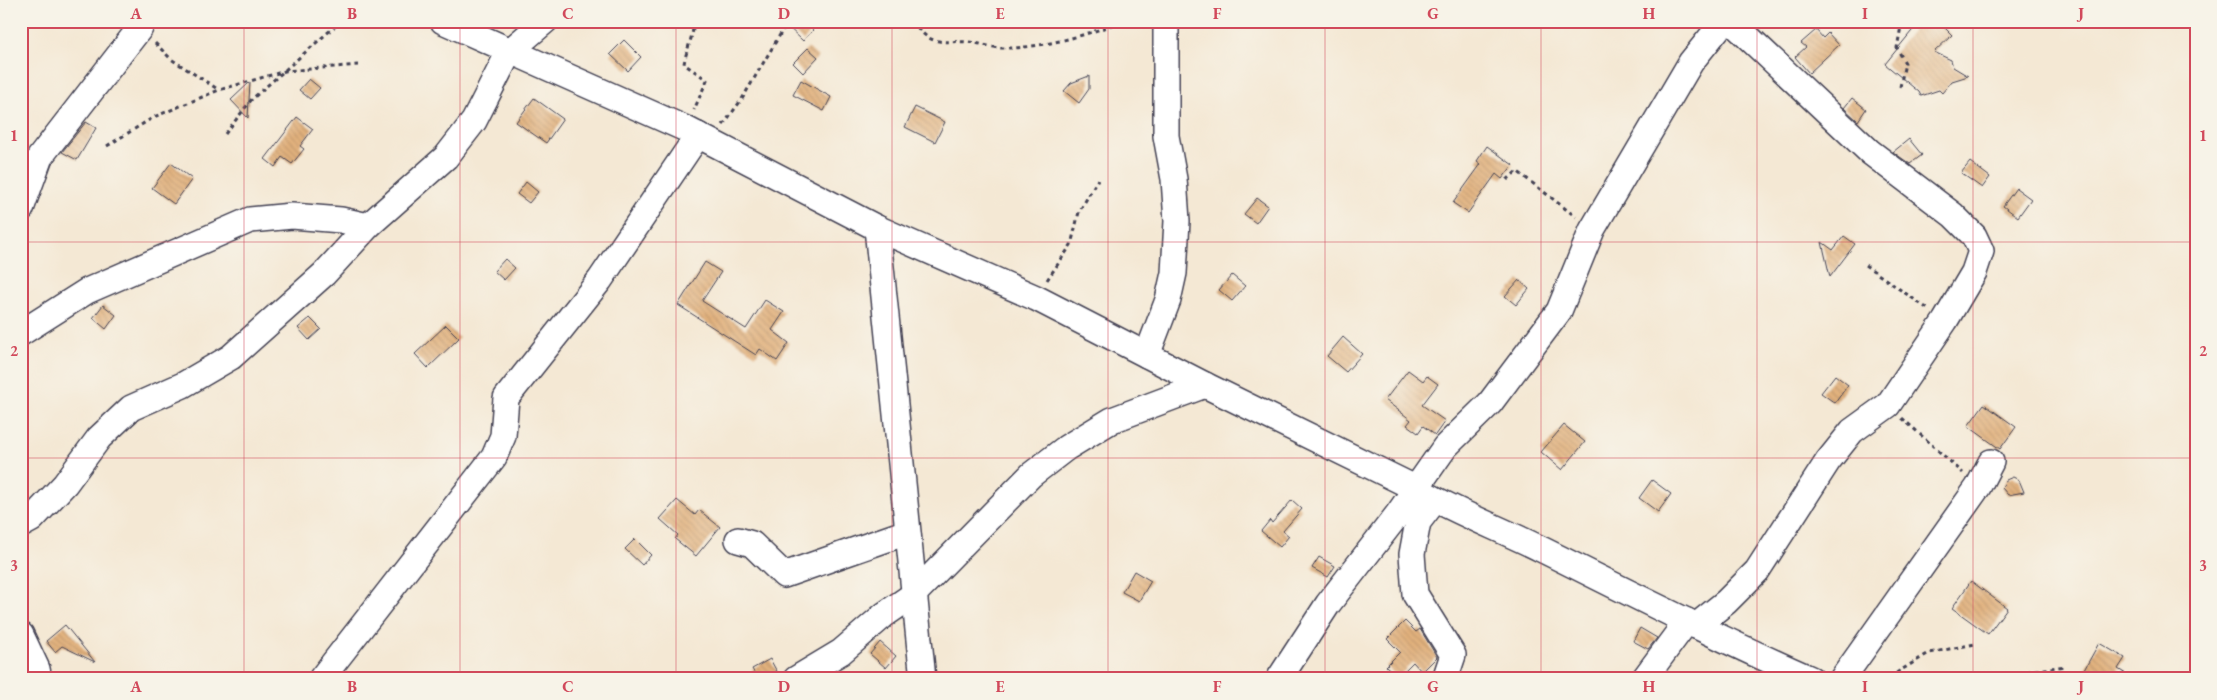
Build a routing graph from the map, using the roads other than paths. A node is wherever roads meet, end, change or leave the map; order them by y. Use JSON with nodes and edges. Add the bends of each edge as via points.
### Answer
{"nodes":[{"id":1,"x":443,"y":21,"type":"edge"},
{"id":2,"x":546,"y":21,"type":"edge"},
{"id":3,"x":1166,"y":21,"type":"edge"},
{"id":4,"x":1724,"y":21,"type":"edge"},
{"id":5,"x":1731,"y":21,"type":"edge"},
{"id":6,"x":141,"y":25,"type":"edge"},
{"id":7,"x":509,"y":52,"type":"junction"},
{"id":8,"x":698,"y":135,"type":"junction"},
{"id":9,"x":21,"y":209,"type":"edge"},
{"id":10,"x":368,"y":226,"type":"junction"},
{"id":11,"x":878,"y":228,"type":"junction"},
{"id":12,"x":21,"y":333,"type":"edge"},
{"id":13,"x":1147,"y":355,"type":"junction"},
{"id":14,"x":1205,"y":385,"type":"junction"},
{"id":15,"x":1990,"y":462,"type":"dead end"},
{"id":16,"x":1425,"y":494,"type":"junction"},
{"id":17,"x":21,"y":525,"type":"edge"},
{"id":18,"x":907,"y":532,"type":"junction"},
{"id":19,"x":738,"y":540,"type":"dead end"},
{"id":20,"x":913,"y":595,"type":"junction"},
{"id":21,"x":1691,"y":623,"type":"junction"},
{"id":22,"x":21,"y":635,"type":"edge"},
{"id":23,"x":39,"y":679,"type":"edge"},
{"id":24,"x":320,"y":679,"type":"edge"},
{"id":25,"x":796,"y":679,"type":"edge"},
{"id":26,"x":923,"y":679,"type":"edge"},
{"id":27,"x":1279,"y":679,"type":"edge"},
{"id":28,"x":1445,"y":679,"type":"edge"},
{"id":29,"x":1644,"y":679,"type":"edge"},
{"id":30,"x":1811,"y":679,"type":"edge"},
{"id":31,"x":1842,"y":679,"type":"edge"}],
"edges":[{"from":1,"to":7,"type":"street"},
{"from":2,"to":7,"type":"street"},
{"from":3,"to":13,"type":"street","via":[[1166,136],[1177,221],[1174,273],[1168,300]]},
{"from":4,"to":16,"type":"street","via":[[1691,62],[1592,230],[1559,311],[1490,403],[1445,447]]},
{"from":5,"to":21,"type":"street","via":[[1870,152],[1953,216],[1974,236],[1981,251],[1974,272],[1945,321],[1888,405],[1852,432],[1828,461],[1756,571],[1726,602]]},
{"from":6,"to":9,"type":"street","via":[[40,157]]},
{"from":7,"to":8,"type":"street"},
{"from":7,"to":10,"type":"street","via":[[474,121],[446,157]]},
{"from":8,"to":11,"type":"street"},
{"from":8,"to":24,"type":"street","via":[[600,280],[506,398],[503,436],[494,457]]},
{"from":10,"to":12,"type":"street","via":[[292,216],[250,220],[87,291]]},
{"from":10,"to":17,"type":"street","via":[[324,274],[231,357],[183,385],[131,408],[99,438],[65,484]]},
{"from":11,"to":13,"type":"street","via":[[1036,298]]},
{"from":11,"to":18,"type":"street"},
{"from":13,"to":14,"type":"street"},
{"from":14,"to":16,"type":"street"},
{"from":14,"to":20,"type":"street","via":[[1112,420],[1066,448],[1031,475]]},
{"from":15,"to":31,"type":"street","via":[[1978,487]]},
{"from":16,"to":21,"type":"street"},
{"from":16,"to":27,"type":"street","via":[[1398,514],[1328,604]]},
{"from":16,"to":28,"type":"street","via":[[1412,554],[1415,594],[1453,656]]},
{"from":18,"to":19,"type":"street","via":[[784,575],[752,544]]},
{"from":18,"to":20,"type":"street"},
{"from":20,"to":25,"type":"street","via":[[841,652]]},
{"from":20,"to":26,"type":"street"},
{"from":21,"to":29,"type":"street"},
{"from":21,"to":30,"type":"street"},
{"from":22,"to":23,"type":"street","via":[[38,669]]}]}
